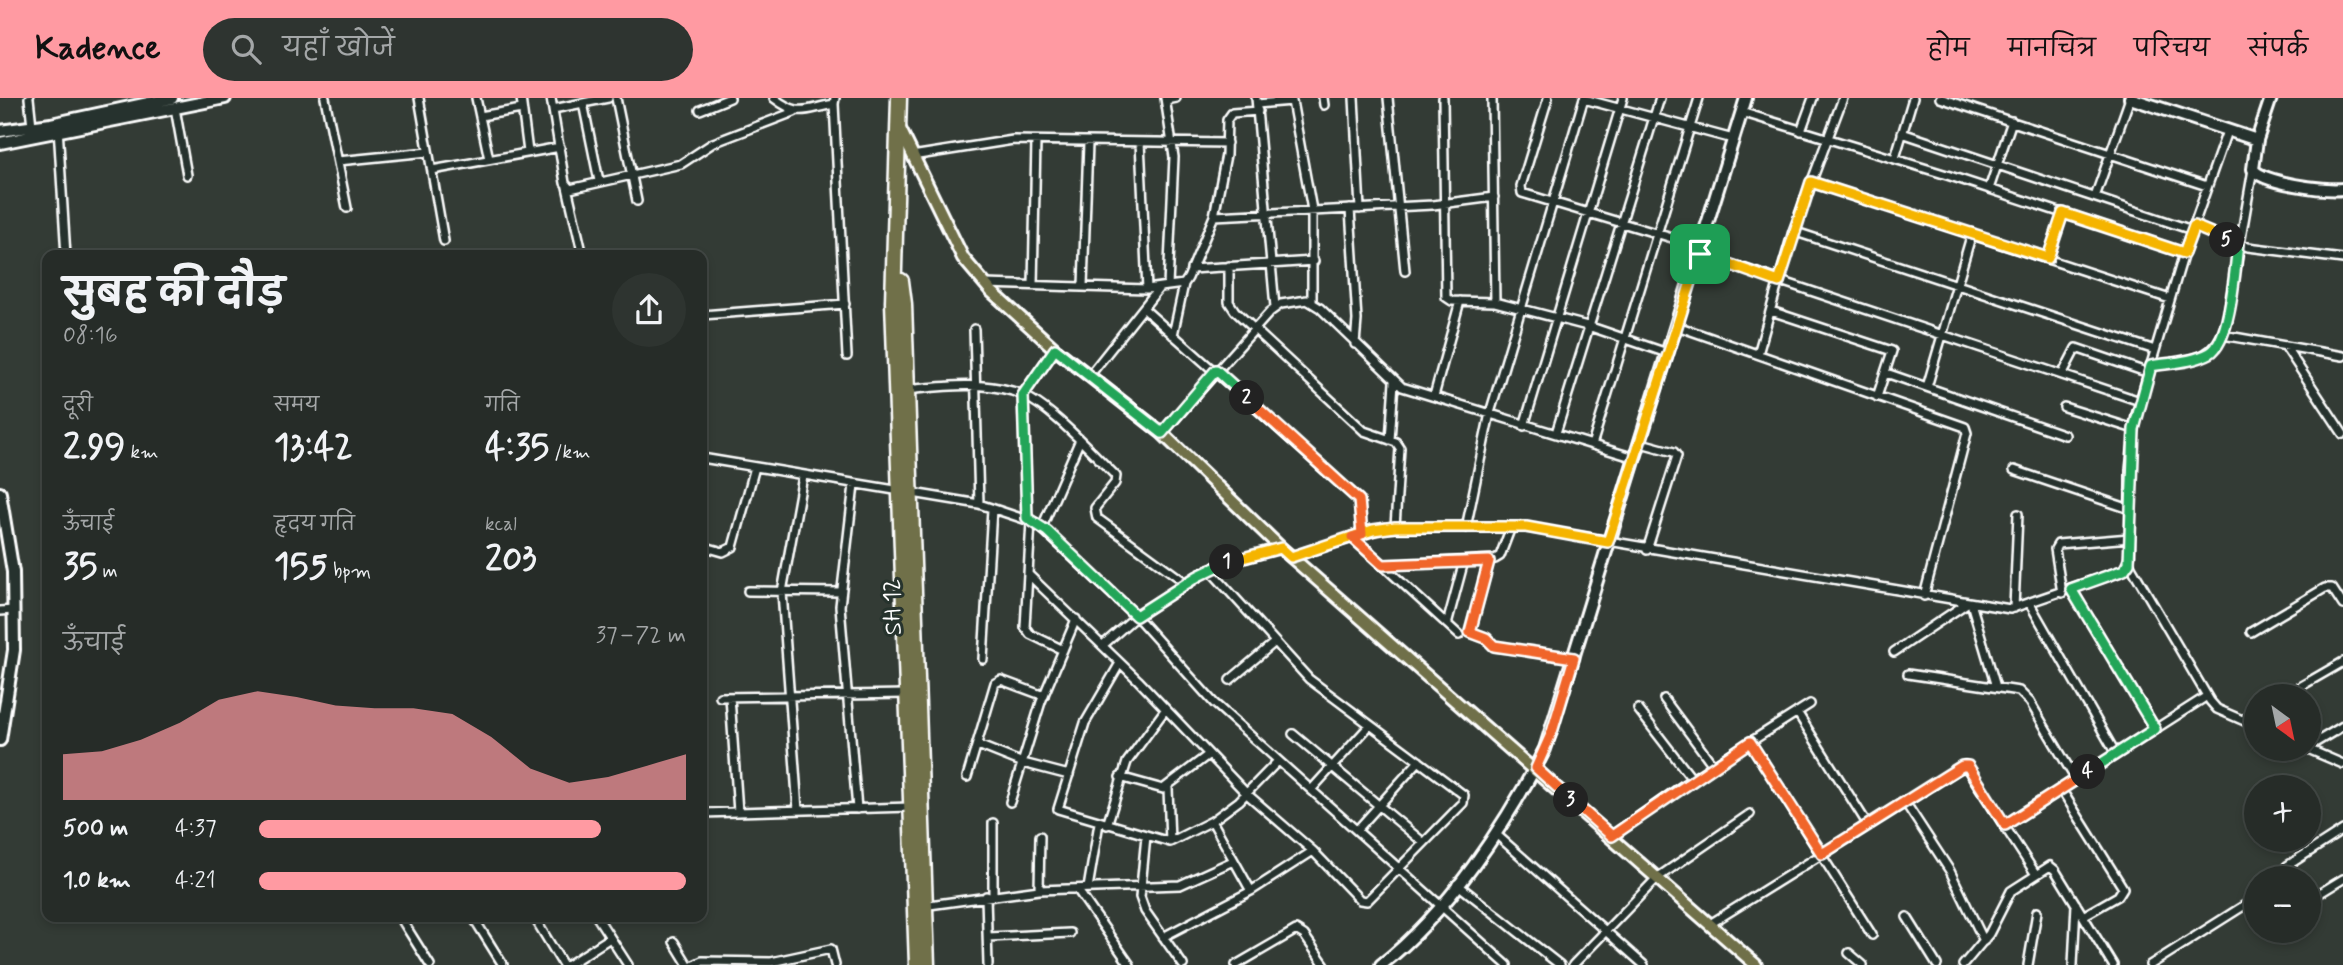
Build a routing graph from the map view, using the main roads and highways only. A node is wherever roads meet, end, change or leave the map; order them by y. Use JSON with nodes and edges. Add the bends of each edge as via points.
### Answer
{"nodes":[{"id":1,"x":893,"y":98,"type":"edge"},
{"id":2,"x":899,"y":98,"type":"edge"},
{"id":3,"x":897,"y":124,"type":"junction"},
{"id":4,"x":906,"y":493,"type":"junction"},
{"id":5,"x":920,"y":906,"type":"junction"},
{"id":6,"x":917,"y":965,"type":"edge"},
{"id":7,"x":927,"y":965,"type":"edge"},
{"id":8,"x":1756,"y":965,"type":"edge"}],
"edges":[{"from":1,"to":3,"type":"highway","name":"SH 12"},
{"from":2,"to":3,"type":"highway","name":"SH 12"},
{"from":3,"to":4,"type":"highway","name":"SH 12","via":[[893,302]]},
{"from":3,"to":8,"type":"main road","via":[[963,258],[985,284],[1055,349],[1162,433],[1291,557]]},
{"from":4,"to":5,"type":"highway","name":"SH 12"},
{"from":4,"to":5,"type":"highway","name":"SH 12","via":[[908,694]]},
{"from":5,"to":6,"type":"highway","name":"SH 12"},
{"from":5,"to":7,"type":"highway","name":"SH 12"}]}
